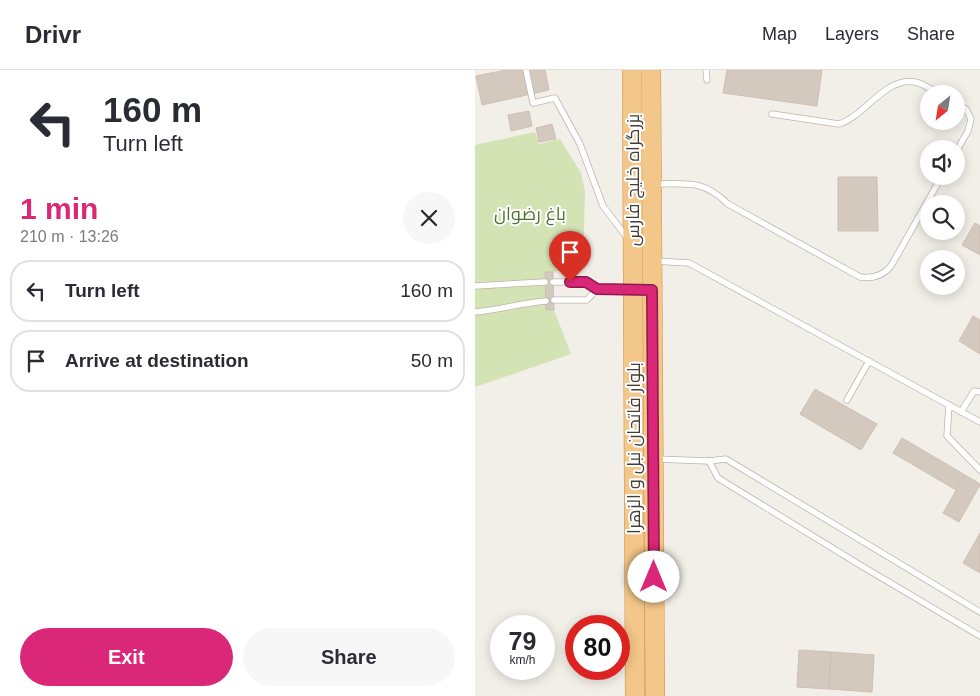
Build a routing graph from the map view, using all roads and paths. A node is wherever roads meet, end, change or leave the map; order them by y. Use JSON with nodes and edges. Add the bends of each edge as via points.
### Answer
{"nodes":[{"id":1,"x":526,"y":70,"type":"edge"},
{"id":2,"x":632,"y":70,"type":"edge"},
{"id":3,"x":651,"y":70,"type":"edge"},
{"id":4,"x":706,"y":70,"type":"edge"},
{"id":5,"x":707,"y":80,"type":"dead end"},
{"id":6,"x":922,"y":85,"type":"edge"},
{"id":7,"x":965,"y":108,"type":"edge"},
{"id":8,"x":772,"y":114,"type":"dead end"},
{"id":9,"x":963,"y":140,"type":"edge"},
{"id":10,"x":651,"y":184,"type":"junction"},
{"id":11,"x":937,"y":185,"type":"edge"},
{"id":12,"x":633,"y":245,"type":"junction"},
{"id":13,"x":652,"y":261,"type":"junction"},
{"id":14,"x":545,"y":282,"type":"dead end"},
{"id":15,"x":553,"y":282,"type":"dead end"},
{"id":16,"x":475,"y":286,"type":"edge"},
{"id":17,"x":597,"y":289,"type":"junction"},
{"id":18,"x":633,"y":290,"type":"junction"},
{"id":19,"x":652,"y":290,"type":"junction"},
{"id":20,"x":553,"y":300,"type":"dead end"},
{"id":21,"x":545,"y":301,"type":"dead end"},
{"id":22,"x":475,"y":312,"type":"edge"},
{"id":23,"x":869,"y":361,"type":"junction"},
{"id":24,"x":980,"y":392,"type":"edge"},
{"id":25,"x":847,"y":400,"type":"dead end"},
{"id":26,"x":949,"y":405,"type":"junction"},
{"id":27,"x":961,"y":412,"type":"junction"},
{"id":28,"x":980,"y":422,"type":"edge"},
{"id":29,"x":653,"y":459,"type":"junction"},
{"id":30,"x":709,"y":461,"type":"junction"},
{"id":31,"x":980,"y":470,"type":"edge"},
{"id":32,"x":634,"y":490,"type":"junction"},
{"id":33,"x":653,"y":491,"type":"junction"},
{"id":34,"x":980,"y":612,"type":"edge"},
{"id":35,"x":980,"y":636,"type":"edge"},
{"id":36,"x":635,"y":696,"type":"edge"},
{"id":37,"x":655,"y":696,"type":"edge"}],
"edges":[{"from":1,"to":12,"type":"lane","via":[[533,103],[555,98],[580,144],[603,206]]},
{"from":2,"to":12,"type":"highway","name":"بزرگراه خلیج فارس"},
{"from":3,"to":10,"type":"highway","name":"بزرگراه خلیج فارس"},
{"from":4,"to":5,"type":"lane"},
{"from":6,"to":8,"type":"lane","via":[[909,81],[897,83],[848,122],[839,124]]},
{"from":7,"to":9,"type":"lane","via":[[971,119]]},
{"from":10,"to":11,"type":"lane","via":[[707,187],[728,204],[852,272],[872,278],[891,266]]},
{"from":10,"to":13,"type":"highway","name":"بزرگراه خلیج فارس"},
{"from":12,"to":18,"type":"highway","name":"بزرگراه خلیج فارس"},
{"from":13,"to":19,"type":"highway","name":"بزرگراه خلیج فارس"},
{"from":13,"to":23,"type":"lane","via":[[689,263]]},
{"from":14,"to":16,"type":"lane"},
{"from":15,"to":17,"type":"lane","via":[[586,282]]},
{"from":17,"to":18,"type":"lane"},
{"from":17,"to":20,"type":"lane","via":[[587,300]]},
{"from":18,"to":19,"type":"highway"},
{"from":18,"to":32,"type":"highway","name":"بلوار فاتحان نبل و الزهرا"},
{"from":19,"to":29,"type":"highway","name":"بلوار فاتحان نبل و الزهرا"},
{"from":21,"to":22,"type":"lane"},
{"from":23,"to":25,"type":"lane"},
{"from":23,"to":26,"type":"lane"},
{"from":24,"to":27,"type":"lane","via":[[974,391]]},
{"from":26,"to":27,"type":"lane"},
{"from":26,"to":31,"type":"lane","via":[[947,436]]},
{"from":27,"to":28,"type":"lane"},
{"from":29,"to":30,"type":"lane"},
{"from":29,"to":33,"type":"highway","name":"بلوار فاتحان نبل و الزهرا"},
{"from":30,"to":34,"type":"lane","via":[[726,459]]},
{"from":30,"to":35,"type":"lane","via":[[718,478]]},
{"from":32,"to":33,"type":"highway"},
{"from":32,"to":36,"type":"highway","name":"بلوار فاتحان نبل و الزهرا"},
{"from":33,"to":37,"type":"highway","name":"بلوار فاتحان نبل و الزهرا"}]}
